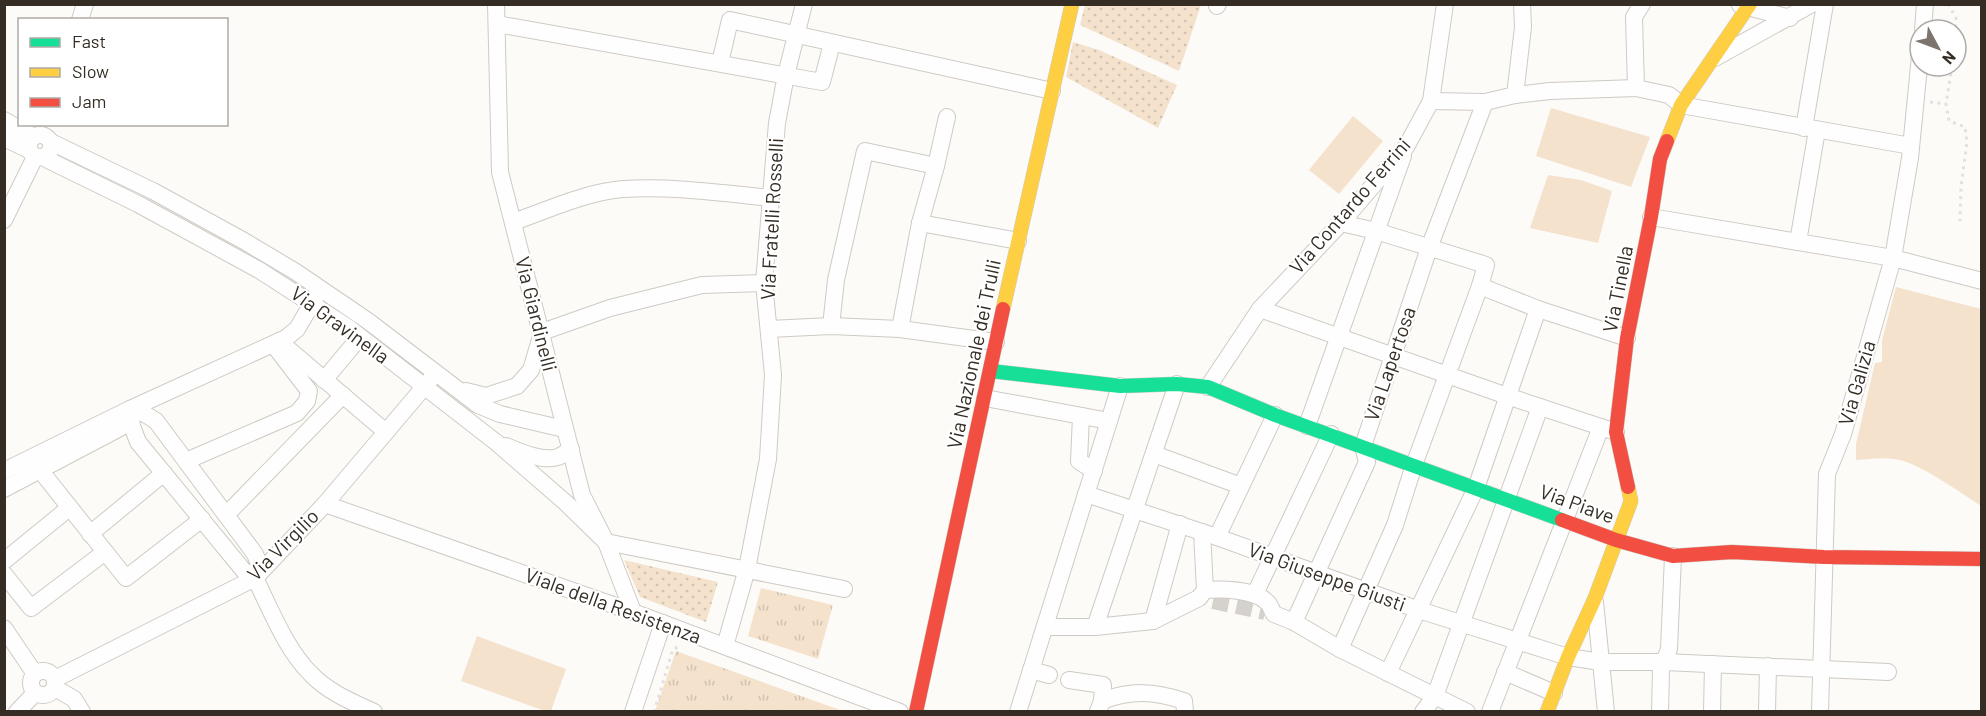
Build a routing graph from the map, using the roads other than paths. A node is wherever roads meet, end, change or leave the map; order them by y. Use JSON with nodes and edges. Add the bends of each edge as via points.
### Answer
{"nodes":[{"id":1,"x":496,"y":4,"type":"edge"},
{"id":2,"x":804,"y":4,"type":"edge"},
{"id":3,"x":1072,"y":4,"type":"edge"},
{"id":4,"x":1445,"y":4,"type":"edge"},
{"id":5,"x":1522,"y":4,"type":"edge"},
{"id":6,"x":1642,"y":4,"type":"edge"},
{"id":7,"x":1812,"y":4,"type":"edge"},
{"id":8,"x":1825,"y":4,"type":"edge"},
{"id":9,"x":1746,"y":5,"type":"edge"},
{"id":10,"x":1790,"y":18,"type":"junction"},
{"id":11,"x":497,"y":24,"type":"junction"},
{"id":12,"x":796,"y":35,"type":"junction"},
{"id":13,"x":832,"y":43,"type":"junction"},
{"id":14,"x":1712,"y":59,"type":"junction"},
{"id":15,"x":720,"y":63,"type":"junction"},
{"id":16,"x":786,"y":75,"type":"junction"},
{"id":17,"x":1918,"y":78,"type":"edge"},
{"id":18,"x":1636,"y":88,"type":"junction"},
{"id":19,"x":1052,"y":91,"type":"junction"},
{"id":20,"x":1515,"y":95,"type":"junction"},
{"id":21,"x":1431,"y":101,"type":"junction"},
{"id":22,"x":1485,"y":102,"type":"junction"},
{"id":23,"x":1681,"y":105,"type":"junction"},
{"id":24,"x":947,"y":117,"type":"dead end"},
{"id":25,"x":4,"y":120,"type":"edge"},
{"id":26,"x":1811,"y":129,"type":"junction"},
{"id":27,"x":4,"y":138,"type":"edge"},
{"id":28,"x":40,"y":143,"type":"edge"},
{"id":29,"x":1911,"y":146,"type":"junction"},
{"id":30,"x":1406,"y":147,"type":"junction"},
{"id":31,"x":936,"y":166,"type":"junction"},
{"id":32,"x":771,"y":198,"type":"junction"},
{"id":33,"x":1651,"y":218,"type":"junction"},
{"id":34,"x":4,"y":220,"type":"edge"},
{"id":35,"x":513,"y":222,"type":"junction"},
{"id":36,"x":920,"y":223,"type":"junction"},
{"id":37,"x":1341,"y":223,"type":"junction"},
{"id":38,"x":1376,"y":231,"type":"junction"},
{"id":39,"x":1018,"y":241,"type":"junction"},
{"id":40,"x":1798,"y":242,"type":"junction"},
{"id":41,"x":1429,"y":248,"type":"junction"},
{"id":42,"x":1893,"y":258,"type":"junction"},
{"id":43,"x":1982,"y":281,"type":"edge"},
{"id":44,"x":764,"y":283,"type":"junction"},
{"id":45,"x":1480,"y":286,"type":"junction"},
{"id":46,"x":317,"y":296,"type":"junction"},
{"id":47,"x":1260,"y":309,"type":"junction"},
{"id":48,"x":1538,"y":309,"type":"junction"},
{"id":49,"x":831,"y":326,"type":"junction"},
{"id":50,"x":769,"y":329,"type":"junction"},
{"id":51,"x":900,"y":329,"type":"junction"},
{"id":52,"x":542,"y":332,"type":"junction"},
{"id":53,"x":1339,"y":336,"type":"junction"},
{"id":54,"x":360,"y":337,"type":"junction"},
{"id":55,"x":1627,"y":338,"type":"junction"},
{"id":56,"x":276,"y":342,"type":"junction"},
{"id":57,"x":996,"y":342,"type":"junction"},
{"id":58,"x":1394,"y":356,"type":"junction"},
{"id":59,"x":991,"y":370,"type":"junction"},
{"id":60,"x":436,"y":373,"type":"junction"},
{"id":61,"x":1447,"y":375,"type":"junction"},
{"id":62,"x":324,"y":380,"type":"junction"},
{"id":63,"x":1178,"y":384,"type":"junction"},
{"id":64,"x":1120,"y":386,"type":"junction"},
{"id":65,"x":424,"y":387,"type":"junction"},
{"id":66,"x":1208,"y":387,"type":"junction"},
{"id":67,"x":457,"y":389,"type":"junction"},
{"id":68,"x":343,"y":395,"type":"junction"},
{"id":69,"x":1507,"y":396,"type":"junction"},
{"id":70,"x":985,"y":398,"type":"junction"},
{"id":71,"x":307,"y":401,"type":"junction"},
{"id":72,"x":1540,"y":407,"type":"junction"},
{"id":73,"x":130,"y":410,"type":"junction"},
{"id":74,"x":1275,"y":414,"type":"junction"},
{"id":75,"x":1081,"y":416,"type":"junction"},
{"id":76,"x":322,"y":417,"type":"junction"},
{"id":77,"x":1109,"y":421,"type":"junction"},
{"id":78,"x":1307,"y":426,"type":"junction"},
{"id":79,"x":120,"y":428,"type":"dead end"},
{"id":80,"x":564,"y":429,"type":"junction"},
{"id":81,"x":1609,"y":429,"type":"junction"},
{"id":82,"x":386,"y":432,"type":"junction"},
{"id":83,"x":1331,"y":435,"type":"junction"},
{"id":84,"x":496,"y":443,"type":"junction"},
{"id":85,"x":1363,"y":446,"type":"junction"},
{"id":86,"x":571,"y":449,"type":"junction"},
{"id":87,"x":1154,"y":454,"type":"junction"},
{"id":88,"x":186,"y":461,"type":"junction"},
{"id":89,"x":1414,"y":465,"type":"junction"},
{"id":90,"x":40,"y":470,"type":"junction"},
{"id":91,"x":4,"y":471,"type":"edge"},
{"id":92,"x":1094,"y":471,"type":"junction"},
{"id":93,"x":164,"y":473,"type":"junction"},
{"id":94,"x":1241,"y":486,"type":"junction"},
{"id":95,"x":1476,"y":488,"type":"junction"},
{"id":96,"x":4,"y":489,"type":"edge"},
{"id":97,"x":1086,"y":494,"type":"junction"},
{"id":98,"x":1508,"y":500,"type":"junction"},
{"id":99,"x":325,"y":504,"type":"junction"},
{"id":100,"x":69,"y":508,"type":"junction"},
{"id":101,"x":1135,"y":510,"type":"junction"},
{"id":102,"x":226,"y":515,"type":"junction"},
{"id":103,"x":202,"y":519,"type":"junction"},
{"id":104,"x":1564,"y":520,"type":"junction"},
{"id":105,"x":1180,"y":524,"type":"junction"},
{"id":106,"x":90,"y":534,"type":"junction"},
{"id":107,"x":1209,"y":535,"type":"junction"},
{"id":108,"x":1616,"y":540,"type":"junction"},
{"id":109,"x":606,"y":542,"type":"junction"},
{"id":110,"x":105,"y":552,"type":"junction"},
{"id":111,"x":1673,"y":556,"type":"junction"},
{"id":112,"x":1824,"y":557,"type":"junction"},
{"id":113,"x":1271,"y":558,"type":"junction"},
{"id":114,"x":1982,"y":559,"type":"edge"},
{"id":115,"x":4,"y":561,"type":"edge"},
{"id":116,"x":747,"y":569,"type":"junction"},
{"id":117,"x":1316,"y":572,"type":"junction"},
{"id":118,"x":4,"y":574,"type":"edge"},
{"id":119,"x":255,"y":578,"type":"junction"},
{"id":120,"x":844,"y":589,"type":"dead end"},
{"id":121,"x":1367,"y":591,"type":"junction"},
{"id":122,"x":1255,"y":594,"type":"junction"},
{"id":123,"x":1206,"y":596,"type":"junction"},
{"id":124,"x":1595,"y":598,"type":"junction"},
{"id":125,"x":1419,"y":609,"type":"junction"},
{"id":126,"x":633,"y":612,"type":"junction"},
{"id":127,"x":1153,"y":621,"type":"junction"},
{"id":128,"x":1294,"y":622,"type":"junction"},
{"id":129,"x":663,"y":623,"type":"junction"},
{"id":130,"x":1463,"y":623,"type":"junction"},
{"id":131,"x":1045,"y":627,"type":"junction"},
{"id":132,"x":1095,"y":627,"type":"junction"},
{"id":133,"x":4,"y":628,"type":"edge"},
{"id":134,"x":1516,"y":641,"type":"junction"},
{"id":135,"x":725,"y":646,"type":"junction"},
{"id":136,"x":1340,"y":649,"type":"junction"},
{"id":137,"x":1568,"y":657,"type":"junction"},
{"id":138,"x":1601,"y":662,"type":"junction"},
{"id":139,"x":1664,"y":662,"type":"junction"},
{"id":140,"x":1713,"y":664,"type":"junction"},
{"id":141,"x":1768,"y":666,"type":"junction"},
{"id":142,"x":1822,"y":668,"type":"junction"},
{"id":143,"x":1031,"y":670,"type":"junction"},
{"id":144,"x":1505,"y":672,"type":"junction"},
{"id":145,"x":1888,"y":672,"type":"dead end"},
{"id":146,"x":1388,"y":673,"type":"junction"},
{"id":147,"x":35,"y":674,"type":"junction"},
{"id":148,"x":1049,"y":675,"type":"dead end"},
{"id":149,"x":1070,"y":680,"type":"dead end"},
{"id":150,"x":55,"y":684,"type":"junction"},
{"id":151,"x":35,"y":693,"type":"junction"},
{"id":152,"x":1554,"y":693,"type":"junction"},
{"id":153,"x":1435,"y":696,"type":"junction"},
{"id":154,"x":1100,"y":706,"type":"edge"},
{"id":155,"x":17,"y":711,"type":"edge"},
{"id":156,"x":82,"y":711,"type":"edge"},
{"id":157,"x":374,"y":711,"type":"edge"},
{"id":158,"x":633,"y":711,"type":"edge"},
{"id":159,"x":900,"y":711,"type":"edge"},
{"id":160,"x":916,"y":711,"type":"edge"},
{"id":161,"x":1018,"y":711,"type":"edge"},
{"id":162,"x":1185,"y":711,"type":"edge"},
{"id":163,"x":1423,"y":711,"type":"edge"},
{"id":164,"x":1467,"y":711,"type":"edge"},
{"id":165,"x":1490,"y":711,"type":"edge"},
{"id":166,"x":1547,"y":711,"type":"edge"},
{"id":167,"x":1606,"y":711,"type":"edge"},
{"id":168,"x":1660,"y":711,"type":"edge"},
{"id":169,"x":1712,"y":711,"type":"edge"},
{"id":170,"x":1767,"y":711,"type":"edge"},
{"id":171,"x":1820,"y":711,"type":"edge"}],
"edges":[{"from":1,"to":11,"type":"street","name":"Via Giardinelli"},
{"from":2,"to":12,"type":"street","name":"Via Fratelli Rosselli"},
{"from":3,"to":19,"type":"street","name":"Via Nazionale dei Trulli"},
{"from":4,"to":21,"type":"street","name":"Via Contardo Ferrini"},
{"from":5,"to":20,"type":"street"},
{"from":6,"to":18,"type":"street","via":[[1634,16]]},
{"from":7,"to":10,"type":"street"},
{"from":8,"to":26,"type":"street"},
{"from":9,"to":10,"type":"street"},
{"from":9,"to":14,"type":"street","name":"Via Tinella"},
{"from":10,"to":14,"type":"street"},
{"from":11,"to":15,"type":"street"},
{"from":11,"to":35,"type":"street","name":"Via Giardinelli","via":[[500,172]]},
{"from":12,"to":13,"type":"street"},
{"from":12,"to":15,"type":"street","via":[[730,20]]},
{"from":12,"to":16,"type":"street","name":"Via Fratelli Rosselli"},
{"from":13,"to":16,"type":"street","via":[[822,82]]},
{"from":13,"to":19,"type":"street"},
{"from":14,"to":23,"type":"street","name":"Via Tinella"},
{"from":15,"to":16,"type":"street"},
{"from":16,"to":32,"type":"street","name":"Via Fratelli Rosselli","via":[[777,123]]},
{"from":17,"to":29,"type":"street","name":"Via Galizia"},
{"from":18,"to":20,"type":"street"},
{"from":18,"to":23,"type":"street","via":[[1670,95]]},
{"from":19,"to":39,"type":"street","name":"Via Nazionale dei Trulli"},
{"from":20,"to":22,"type":"street"},
{"from":21,"to":22,"type":"street"},
{"from":21,"to":30,"type":"street","name":"Via Contardo Ferrini"},
{"from":22,"to":41,"type":"street","name":"Via Lapertosa"},
{"from":23,"to":26,"type":"street"},
{"from":23,"to":33,"type":"street","name":"Via Tinella","via":[[1660,159]]},
{"from":24,"to":31,"type":"street"},
{"from":25,"to":28,"type":"street","name":"Via Gravinella"},
{"from":26,"to":29,"type":"street"},
{"from":26,"to":40,"type":"street"},
{"from":27,"to":28,"type":"street","name":"Via Gravinella"},
{"from":28,"to":34,"type":"street"},
{"from":28,"to":46,"type":"street","name":"Via Gravinella","via":[[260,270]]},
{"from":29,"to":42,"type":"street","name":"Via Galizia"},
{"from":30,"to":37,"type":"street","name":"Via Contardo Ferrini"},
{"from":30,"to":38,"type":"street"},
{"from":31,"to":36,"type":"street"},
{"from":31,"to":49,"type":"street","via":[[866,152],[836,280]]},
{"from":32,"to":35,"type":"street","via":[[622,189]]},
{"from":32,"to":44,"type":"street","name":"Via Fratelli Rosselli"},
{"from":33,"to":40,"type":"street"},
{"from":33,"to":55,"type":"street","name":"Via Tinella"},
{"from":35,"to":52,"type":"street","name":"Via Giardinelli"},
{"from":36,"to":39,"type":"street"},
{"from":36,"to":51,"type":"street"},
{"from":37,"to":38,"type":"street"},
{"from":37,"to":47,"type":"street","name":"Via Contardo Ferrini"},
{"from":38,"to":41,"type":"street"},
{"from":38,"to":53,"type":"street"},
{"from":39,"to":57,"type":"street","name":"Via Nazionale dei Trulli"},
{"from":40,"to":42,"type":"street"},
{"from":41,"to":45,"type":"street","via":[[1486,265]]},
{"from":41,"to":58,"type":"street","name":"Via Lapertosa"},
{"from":42,"to":43,"type":"street"},
{"from":42,"to":112,"type":"street","name":"Via Galizia","via":[[1843,434],[1827,474]]},
{"from":44,"to":50,"type":"street","name":"Via Fratelli Rosselli"},
{"from":44,"to":52,"type":"street","via":[[702,285],[610,308]]},
{"from":45,"to":48,"type":"street"},
{"from":45,"to":61,"type":"street"},
{"from":46,"to":54,"type":"street","name":"Via Gravinella"},
{"from":46,"to":56,"type":"street","via":[[297,329]]},
{"from":46,"to":60,"type":"street","name":"Via Gravinella","via":[[368,321]]},
{"from":47,"to":53,"type":"street"},
{"from":47,"to":66,"type":"street","name":"Via Contardo Ferrini"},
{"from":48,"to":55,"type":"street"},
{"from":48,"to":69,"type":"street"},
{"from":49,"to":50,"type":"street"},
{"from":49,"to":51,"type":"street"},
{"from":50,"to":116,"type":"street","name":"Via Fratelli Rosselli","via":[[773,375],[768,459]]},
{"from":51,"to":57,"type":"street"},
{"from":52,"to":67,"type":"street","name":"Via Gravinella","via":[[531,370],[517,386],[486,396]]},
{"from":52,"to":80,"type":"street","name":"Via Giardinelli"},
{"from":53,"to":58,"type":"street"},
{"from":53,"to":78,"type":"street"},
{"from":54,"to":62,"type":"street"},
{"from":54,"to":65,"type":"street","name":"Via Gravinella"},
{"from":55,"to":81,"type":"street","name":"Via Tinella"},
{"from":56,"to":62,"type":"street"},
{"from":56,"to":71,"type":"street","via":[[309,390]]},
{"from":56,"to":73,"type":"street"},
{"from":57,"to":59,"type":"street","name":"Via Nazionale dei Trulli"},
{"from":58,"to":61,"type":"street"},
{"from":58,"to":85,"type":"street","name":"Via Lapertosa"},
{"from":59,"to":64,"type":"street","name":"Via Piave"},
{"from":59,"to":70,"type":"street","name":"Via Nazionale dei Trulli"},
{"from":60,"to":65,"type":"street","name":"Via Virgilio"},
{"from":60,"to":67,"type":"street","name":"Via Gravinella"},
{"from":61,"to":69,"type":"street"},
{"from":61,"to":89,"type":"street"},
{"from":62,"to":68,"type":"street"},
{"from":63,"to":64,"type":"street","name":"Via Piave"},
{"from":63,"to":66,"type":"street","name":"Via Piave"},
{"from":63,"to":87,"type":"street"},
{"from":64,"to":77,"type":"street"},
{"from":65,"to":82,"type":"street","name":"Via Virgilio"},
{"from":65,"to":84,"type":"street","name":"Via Gravinella"},
{"from":66,"to":74,"type":"street","name":"Via Piave"},
{"from":67,"to":80,"type":"street","name":"Via Gravinella","via":[[478,405],[500,414]]},
{"from":68,"to":76,"type":"street"},
{"from":68,"to":82,"type":"street"},
{"from":69,"to":72,"type":"street"},
{"from":69,"to":95,"type":"street"},
{"from":70,"to":75,"type":"street"},
{"from":70,"to":160,"type":"street","name":"Via Nazionale dei Trulli"},
{"from":71,"to":76,"type":"street"},
{"from":71,"to":88,"type":"street","via":[[297,413]]},
{"from":72,"to":81,"type":"street"},
{"from":72,"to":98,"type":"street"},
{"from":73,"to":88,"type":"street","via":[[156,421]]},
{"from":73,"to":91,"type":"street"},
{"from":73,"to":93,"type":"street","via":[[138,442]]},
{"from":74,"to":78,"type":"street","name":"Via Piave"},
{"from":74,"to":94,"type":"street"},
{"from":75,"to":77,"type":"street"},
{"from":75,"to":92,"type":"street","via":[[1079,460]]},
{"from":76,"to":102,"type":"street"},
{"from":77,"to":92,"type":"street"},
{"from":78,"to":83,"type":"street","name":"Via Piave"},
{"from":79,"to":90,"type":"street"},
{"from":80,"to":86,"type":"street","name":"Via Giardinelli"},
{"from":81,"to":104,"type":"street"},
{"from":81,"to":108,"type":"street","name":"Via Tinella","via":[[1631,501]]},
{"from":82,"to":99,"type":"street","name":"Via Virgilio"},
{"from":83,"to":85,"type":"street","name":"Via Piave"},
{"from":83,"to":113,"type":"street"},
{"from":84,"to":86,"type":"street","via":[[550,458],[560,457]]},
{"from":84,"to":109,"type":"street","name":"Via Gravinella"},
{"from":85,"to":89,"type":"street","name":"Via Piave"},
{"from":85,"to":117,"type":"street","name":"Via Lapertosa","via":[[1367,462]]},
{"from":86,"to":109,"type":"street","name":"Via Giardinelli","via":[[582,495]]},
{"from":87,"to":94,"type":"street"},
{"from":87,"to":101,"type":"street"},
{"from":88,"to":102,"type":"street"},
{"from":89,"to":95,"type":"street","name":"Via Piave"},
{"from":89,"to":121,"type":"street","via":[[1395,525]]},
{"from":90,"to":96,"type":"street"},
{"from":90,"to":100,"type":"street"},
{"from":92,"to":97,"type":"street"},
{"from":93,"to":103,"type":"street"},
{"from":93,"to":106,"type":"street"},
{"from":94,"to":107,"type":"street"},
{"from":95,"to":98,"type":"street","name":"Via Piave"},
{"from":95,"to":125,"type":"street"},
{"from":97,"to":101,"type":"street","name":"Via Giuseppe Giusti"},
{"from":97,"to":131,"type":"street"},
{"from":98,"to":104,"type":"street","name":"Via Piave"},
{"from":98,"to":130,"type":"street"},
{"from":99,"to":119,"type":"street","name":"Via Virgilio"},
{"from":99,"to":126,"type":"street","name":"Viale della Resistenza"},
{"from":100,"to":106,"type":"street"},
{"from":100,"to":115,"type":"street"},
{"from":101,"to":105,"type":"street","name":"Via Giuseppe Giusti"},
{"from":101,"to":132,"type":"street"},
{"from":102,"to":119,"type":"street","via":[[255,554],[259,564]]},
{"from":103,"to":110,"type":"street","via":[[126,578]]},
{"from":103,"to":119,"type":"street","via":[[244,571]]},
{"from":104,"to":108,"type":"street","name":"Via Piave"},
{"from":104,"to":134,"type":"street"},
{"from":105,"to":107,"type":"street","name":"Via Giuseppe Giusti"},
{"from":105,"to":127,"type":"street"},
{"from":106,"to":110,"type":"street"},
{"from":107,"to":113,"type":"street","name":"Via Giuseppe Giusti"},
{"from":107,"to":123,"type":"street"},
{"from":108,"to":111,"type":"street","name":"Via Piave"},
{"from":108,"to":124,"type":"street","name":"Via Tinella"},
{"from":109,"to":116,"type":"street"},
{"from":109,"to":126,"type":"street","name":"Via Giardinelli"},
{"from":110,"to":118,"type":"street","via":[[31,608]]},
{"from":111,"to":112,"type":"street","name":"Via Piave","via":[[1732,552]]},
{"from":111,"to":139,"type":"street","via":[[1669,649]]},
{"from":112,"to":114,"type":"street","name":"Via Piave"},
{"from":112,"to":142,"type":"street","name":"Via Galizia"},
{"from":113,"to":117,"type":"street","name":"Via Giuseppe Giusti"},
{"from":113,"to":122,"type":"street"},
{"from":116,"to":120,"type":"street"},
{"from":116,"to":135,"type":"street","name":"Via Fratelli Rosselli"},
{"from":117,"to":121,"type":"street","name":"Via Giuseppe Giusti"},
{"from":117,"to":128,"type":"street","name":"Via Lapertosa"},
{"from":119,"to":150,"type":"street","name":"Via Virgilio"},
{"from":119,"to":157,"type":"street","via":[[291,649],[311,675],[342,697]]},
{"from":121,"to":125,"type":"street","name":"Via Giuseppe Giusti"},
{"from":121,"to":136,"type":"street"},
{"from":122,"to":123,"type":"street","via":[[1223,588]]},
{"from":122,"to":128,"type":"street","via":[[1268,602],[1270,613]]},
{"from":123,"to":127,"type":"street"},
{"from":124,"to":137,"type":"street","name":"Via Tinella"},
{"from":124,"to":138,"type":"street"},
{"from":125,"to":130,"type":"street","name":"Via Giuseppe Giusti"},
{"from":125,"to":146,"type":"street"},
{"from":126,"to":129,"type":"street","name":"Viale della Resistenza"},
{"from":127,"to":132,"type":"street"},
{"from":128,"to":136,"type":"street"},
{"from":129,"to":135,"type":"street","name":"Viale della Resistenza"},
{"from":129,"to":158,"type":"street"},
{"from":130,"to":134,"type":"street","name":"Via Giuseppe Giusti"},
{"from":130,"to":153,"type":"street"},
{"from":131,"to":132,"type":"street"},
{"from":131,"to":143,"type":"street"},
{"from":133,"to":147,"type":"street"},
{"from":134,"to":137,"type":"street","name":"Via Giuseppe Giusti"},
{"from":134,"to":144,"type":"street"},
{"from":135,"to":159,"type":"street","name":"Viale della Resistenza"},
{"from":136,"to":146,"type":"street"},
{"from":137,"to":138,"type":"street","name":"Via Giuseppe Giusti"},
{"from":137,"to":152,"type":"street"},
{"from":138,"to":139,"type":"street"},
{"from":138,"to":167,"type":"street"},
{"from":139,"to":140,"type":"street"},
{"from":139,"to":168,"type":"street"},
{"from":140,"to":141,"type":"street"},
{"from":140,"to":169,"type":"street"},
{"from":141,"to":142,"type":"street"},
{"from":141,"to":170,"type":"street"},
{"from":142,"to":145,"type":"street"},
{"from":142,"to":171,"type":"street","name":"Via Galizia"},
{"from":143,"to":148,"type":"street"},
{"from":143,"to":161,"type":"street"},
{"from":144,"to":152,"type":"street"},
{"from":144,"to":165,"type":"street"},
{"from":146,"to":153,"type":"street"},
{"from":147,"to":150,"type":"street","via":[[50,673]]},
{"from":147,"to":151,"type":"street","via":[[31,680]]},
{"from":149,"to":154,"type":"street","via":[[1103,685]]},
{"from":150,"to":151,"type":"street","via":[[50,694]]},
{"from":150,"to":156,"type":"street"},
{"from":151,"to":155,"type":"street"},
{"from":152,"to":166,"type":"street"},
{"from":153,"to":163,"type":"street"},
{"from":153,"to":164,"type":"street"},
{"from":154,"to":162,"type":"street","via":[[1123,694],[1137,693],[1184,701]]}]}
